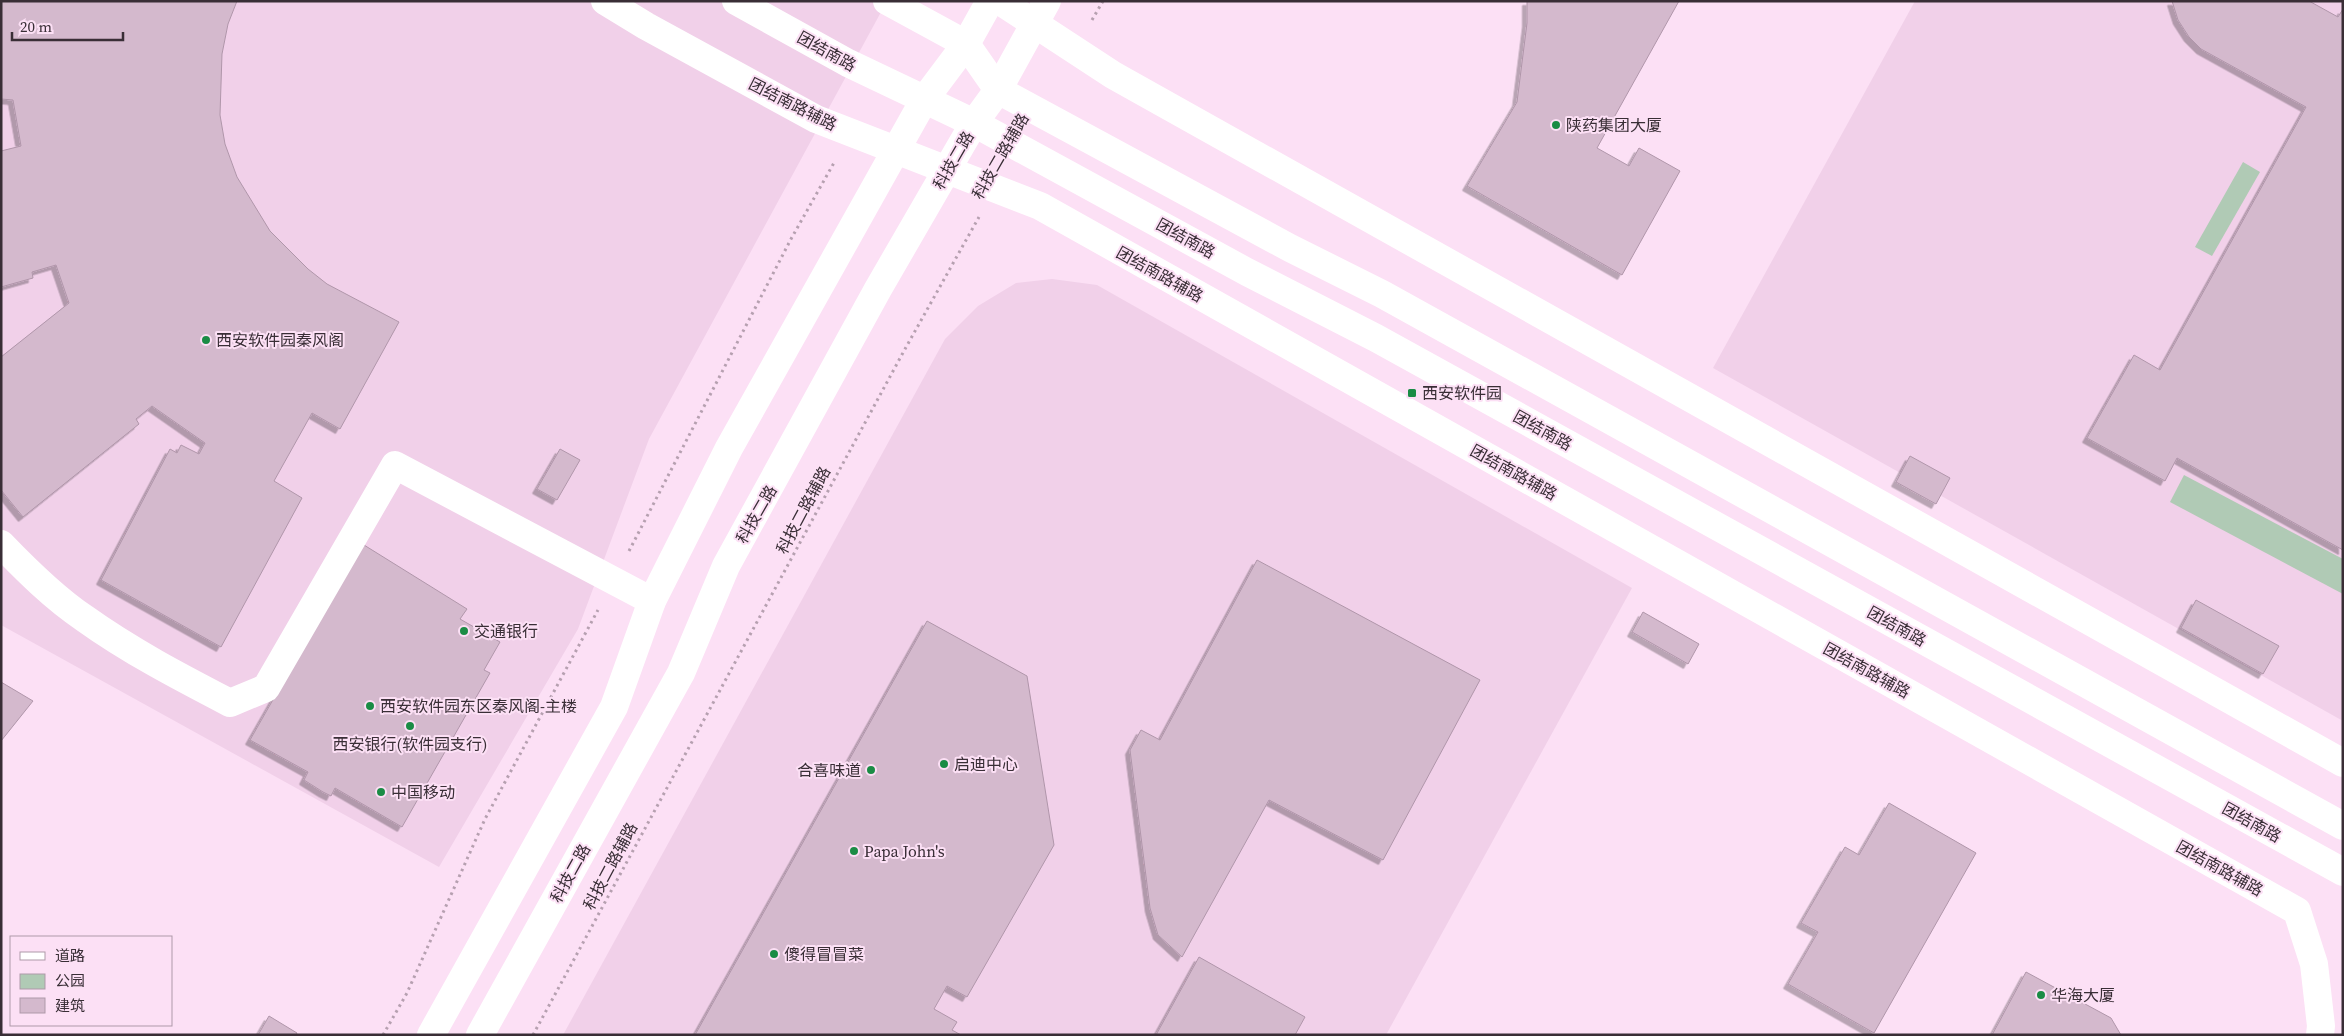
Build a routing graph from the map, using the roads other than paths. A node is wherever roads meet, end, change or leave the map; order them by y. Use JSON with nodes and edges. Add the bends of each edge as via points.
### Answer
{"nodes":[{"id":1,"x":605,"y":1,"type":"edge"},
{"id":2,"x":736,"y":1,"type":"edge"},
{"id":3,"x":887,"y":1,"type":"edge"},
{"id":4,"x":990,"y":1,"type":"edge"},
{"id":5,"x":1000,"y":1,"type":"edge"},
{"id":6,"x":1041,"y":12,"type":"edge"},
{"id":7,"x":966,"y":44,"type":"junction"},
{"id":8,"x":998,"y":90,"type":"junction"},
{"id":9,"x":924,"y":100,"type":"junction"},
{"id":10,"x":974,"y":123,"type":"junction"},
{"id":11,"x":896,"y":150,"type":"junction"},
{"id":12,"x":948,"y":170,"type":"junction"},
{"id":13,"x":1,"y":544,"type":"edge"},
{"id":14,"x":652,"y":601,"type":"junction"},
{"id":15,"x":2343,"y":764,"type":"edge"},
{"id":16,"x":2343,"y":826,"type":"edge"},
{"id":17,"x":2343,"y":872,"type":"edge"},
{"id":18,"x":431,"y":1035,"type":"edge"},
{"id":19,"x":480,"y":1035,"type":"edge"},
{"id":20,"x":2320,"y":1035,"type":"edge"}],
"edges":[{"from":1,"to":11,"type":"main road","name":"团结南路辅路","via":[[816,119]]},
{"from":2,"to":9,"type":"main road","name":"团结南路","via":[[848,63]]},
{"from":3,"to":7,"type":"main road"},
{"from":4,"to":7,"type":"main road"},
{"from":5,"to":6,"type":"main road"},
{"from":6,"to":8,"type":"main road","name":"科技二路"},
{"from":6,"to":15,"type":"main road","via":[[1075,50],[1130,84]]},
{"from":7,"to":8,"type":"main road"},
{"from":7,"to":9,"type":"main road"},
{"from":8,"to":10,"type":"main road","name":"科技二路"},
{"from":8,"to":16,"type":"main road","via":[[1290,248],[1382,294]]},
{"from":9,"to":10,"type":"main road","name":"团结南路"},
{"from":9,"to":11,"type":"main road"},
{"from":10,"to":12,"type":"main road","name":"科技二路"},
{"from":10,"to":17,"type":"main road","name":"团结南路","via":[[1247,272],[1376,338]]},
{"from":11,"to":12,"type":"main road","name":"团结南路辅路"},
{"from":11,"to":14,"type":"main road","via":[[729,448]]},
{"from":12,"to":19,"type":"main road","name":"科技二路","via":[[878,289],[726,566],[681,673]]},
{"from":12,"to":20,"type":"main road","name":"团结南路辅路","via":[[1040,206],[2296,911],[2314,964]]},
{"from":13,"to":14,"type":"main road","via":[[83,618],[151,661],[230,703],[266,688],[395,465]]},
{"from":14,"to":18,"type":"main road","via":[[614,708]]}]}
